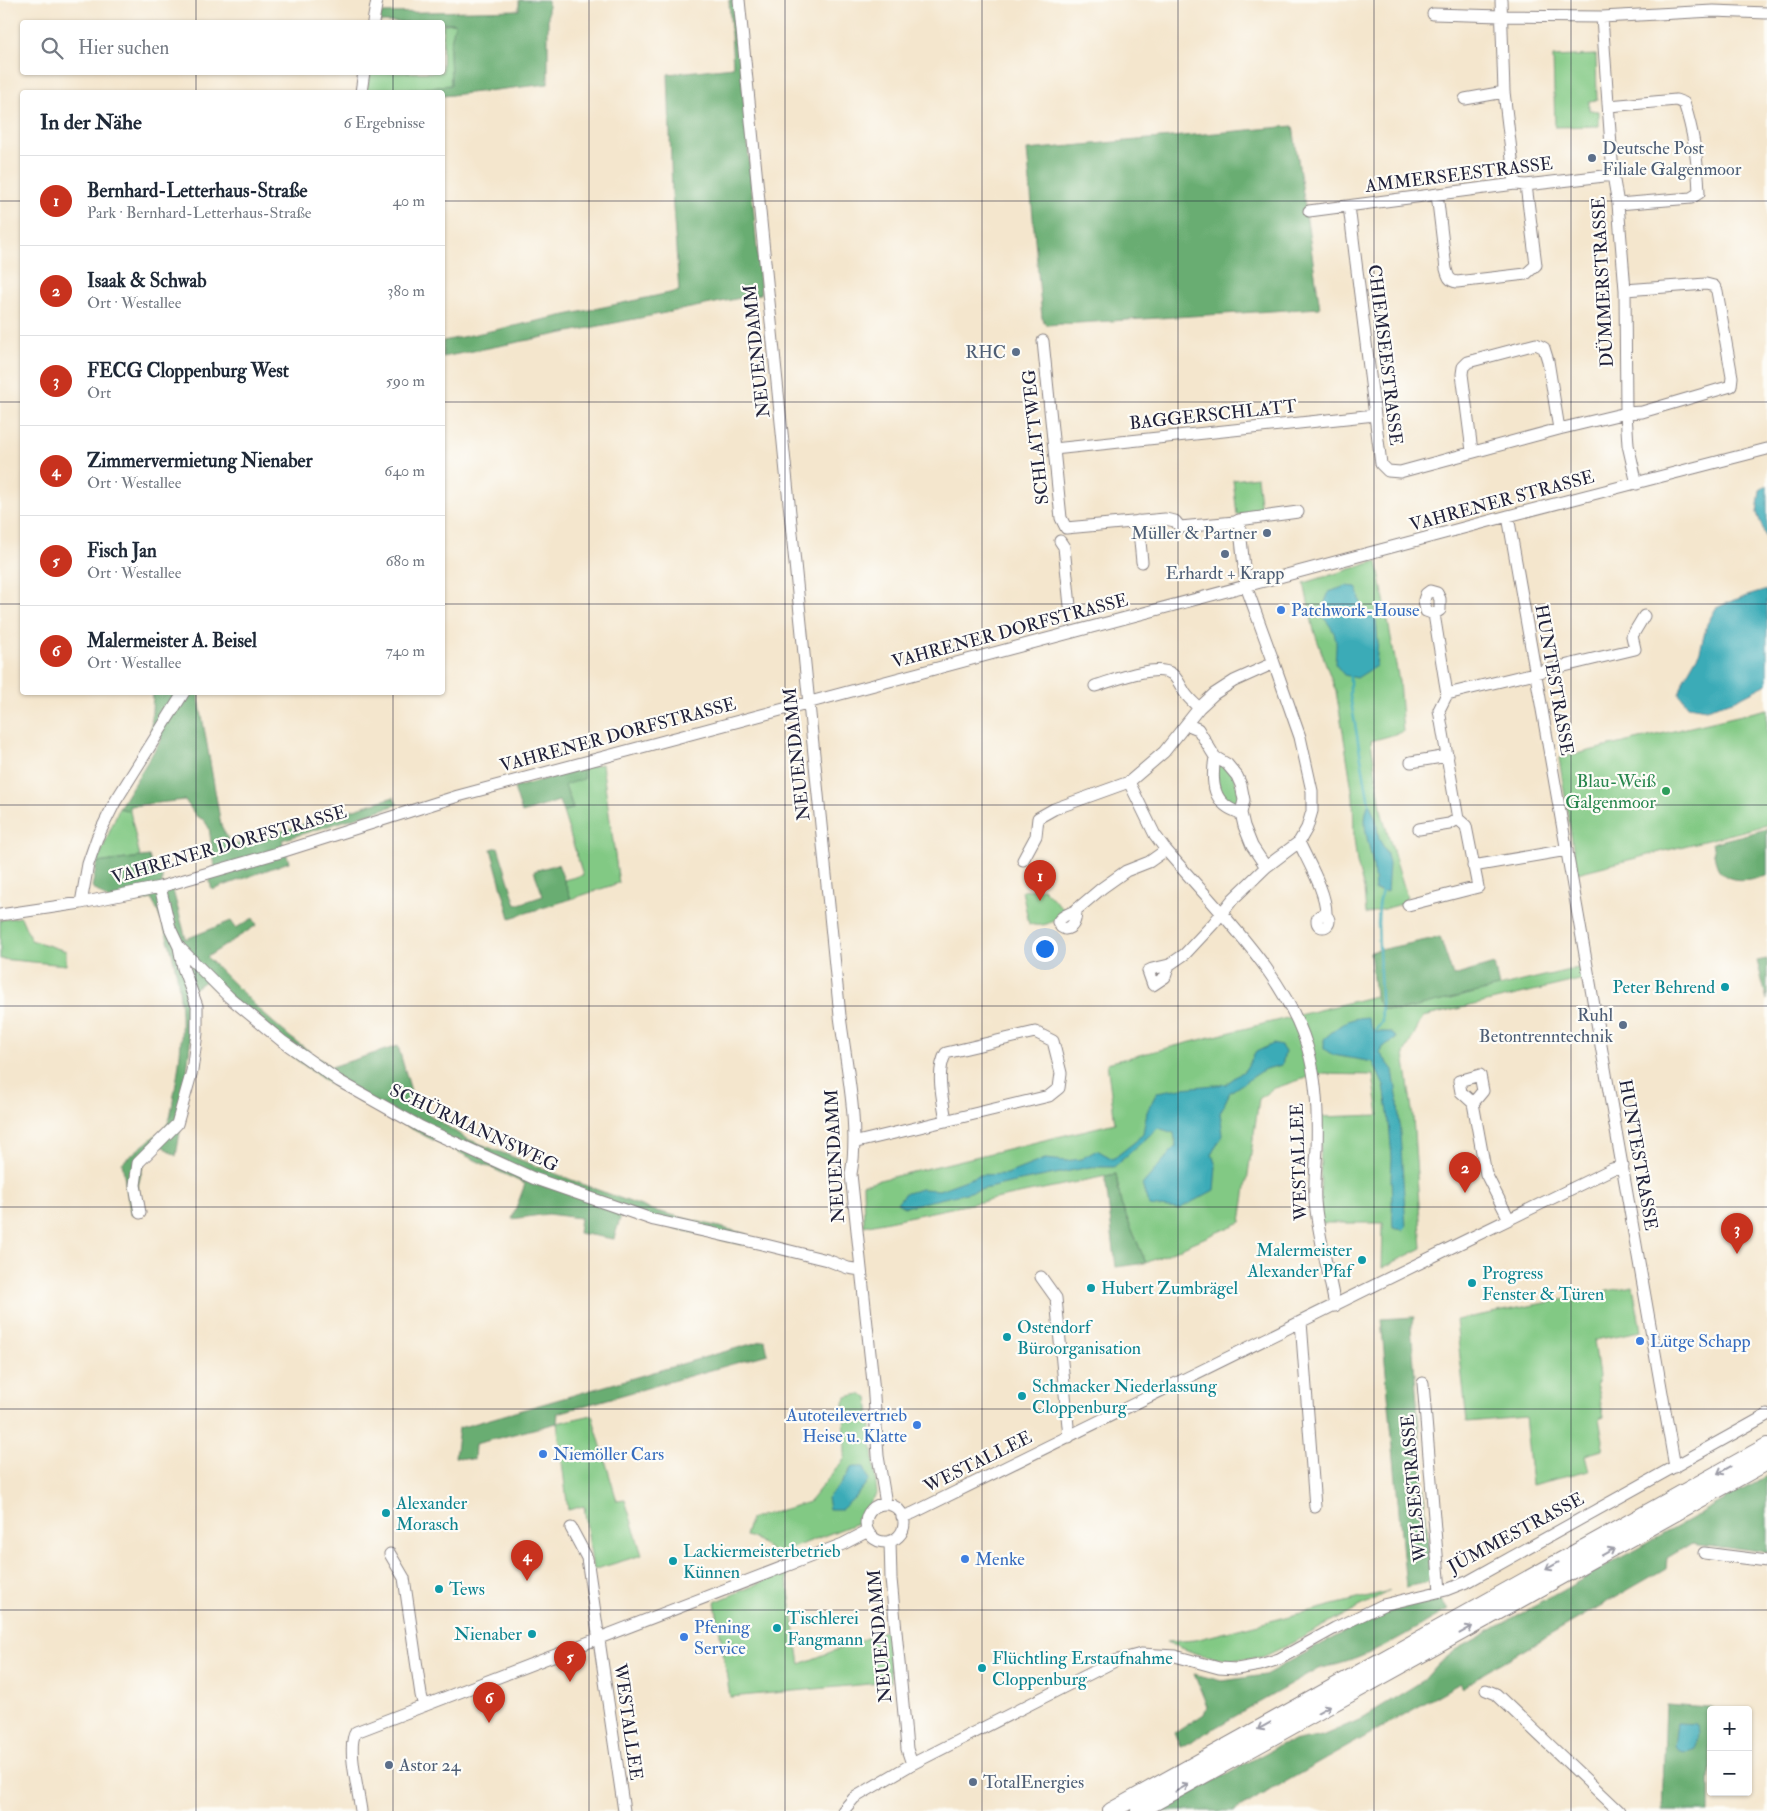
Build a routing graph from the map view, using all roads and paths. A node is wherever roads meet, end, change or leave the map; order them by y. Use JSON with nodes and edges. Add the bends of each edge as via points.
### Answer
{"nodes":[{"id":1,"x":377,"y":0,"type":"edge"},
{"id":2,"x":739,"y":0,"type":"edge"},
{"id":3,"x":1501,"y":0,"type":"edge"},
{"id":4,"x":1712,"y":6,"type":"edge"},
{"id":5,"x":1767,"y":13,"type":"edge"},
{"id":6,"x":1433,"y":14,"type":"dead end"},
{"id":7,"x":1501,"y":16,"type":"junction"},
{"id":8,"x":1602,"y":17,"type":"junction"},
{"id":9,"x":373,"y":20,"type":"edge"},
{"id":10,"x":364,"y":75,"type":"edge"},
{"id":11,"x":361,"y":90,"type":"edge"},
{"id":12,"x":1504,"y":92,"type":"junction"},
{"id":13,"x":1465,"y":99,"type":"dead end"},
{"id":14,"x":1609,"y":106,"type":"junction"},
{"id":15,"x":1613,"y":175,"type":"junction"},
{"id":16,"x":1520,"y":184,"type":"junction"},
{"id":17,"x":1437,"y":194,"type":"junction"},
{"id":18,"x":1618,"y":204,"type":"junction"},
{"id":19,"x":1349,"y":206,"type":"junction"},
{"id":20,"x":1309,"y":211,"type":"dead end"},
{"id":21,"x":1625,"y":290,"type":"junction"},
{"id":22,"x":1043,"y":341,"type":"dead end"},
{"id":23,"x":1626,"y":413,"type":"junction"},
{"id":24,"x":1375,"y":415,"type":"junction"},
{"id":25,"x":1559,"y":429,"type":"junction"},
{"id":26,"x":1054,"y":448,"type":"junction"},
{"id":27,"x":1767,"y":449,"type":"edge"},
{"id":28,"x":1472,"y":451,"type":"junction"},
{"id":29,"x":1638,"y":484,"type":"junction"},
{"id":30,"x":1298,"y":512,"type":"dead end"},
{"id":31,"x":1508,"y":516,"type":"junction"},
{"id":32,"x":1239,"y":520,"type":"junction"},
{"id":33,"x":1138,"y":521,"type":"junction"},
{"id":34,"x":1060,"y":540,"type":"dead end"},
{"id":35,"x":1142,"y":562,"type":"dead end"},
{"id":36,"x":1246,"y":586,"type":"junction"},
{"id":37,"x":1070,"y":606,"type":"dead end"},
{"id":38,"x":1434,"y":614,"type":"dead end"},
{"id":39,"x":1644,"y":616,"type":"dead end"},
{"id":40,"x":1274,"y":663,"type":"junction"},
{"id":41,"x":1534,"y":674,"type":"junction"},
{"id":42,"x":1095,"y":686,"type":"dead end"},
{"id":43,"x":1447,"y":694,"type":"junction"},
{"id":44,"x":182,"y":695,"type":"edge"},
{"id":45,"x":809,"y":702,"type":"junction"},
{"id":46,"x":1199,"y":708,"type":"junction"},
{"id":47,"x":1186,"y":724,"type":"junction"},
{"id":48,"x":1448,"y":756,"type":"junction"},
{"id":49,"x":1215,"y":757,"type":"junction"},
{"id":50,"x":1411,"y":762,"type":"dead end"},
{"id":51,"x":1129,"y":782,"type":"junction"},
{"id":52,"x":1240,"y":813,"type":"junction"},
{"id":53,"x":1458,"y":819,"type":"junction"},
{"id":54,"x":1420,"y":829,"type":"dead end"},
{"id":55,"x":1299,"y":842,"type":"junction"},
{"id":56,"x":1166,"y":850,"type":"junction"},
{"id":57,"x":1567,"y":850,"type":"junction"},
{"id":58,"x":1023,"y":860,"type":"dead end"},
{"id":59,"x":1474,"y":866,"type":"junction"},
{"id":60,"x":1266,"y":867,"type":"junction"},
{"id":61,"x":160,"y":887,"type":"junction"},
{"id":62,"x":81,"y":902,"type":"junction"},
{"id":63,"x":1408,"y":905,"type":"dead end"},
{"id":64,"x":1076,"y":910,"type":"dead end"},
{"id":65,"x":1220,"y":913,"type":"junction"},
{"id":66,"x":0,"y":915,"type":"edge"},
{"id":67,"x":1326,"y":915,"type":"dead end"},
{"id":68,"x":179,"y":947,"type":"junction"},
{"id":69,"x":1169,"y":965,"type":"dead end"},
{"id":70,"x":1473,"y":1103,"type":"dead end"},
{"id":71,"x":946,"y":1121,"type":"junction"},
{"id":72,"x":854,"y":1142,"type":"junction"},
{"id":73,"x":1623,"y":1166,"type":"junction"},
{"id":74,"x":140,"y":1213,"type":"dead end"},
{"id":75,"x":1509,"y":1219,"type":"junction"},
{"id":76,"x":860,"y":1270,"type":"junction"},
{"id":77,"x":1042,"y":1278,"type":"dead end"},
{"id":78,"x":1335,"y":1306,"type":"junction"},
{"id":79,"x":1301,"y":1322,"type":"junction"},
{"id":80,"x":1423,"y":1383,"type":"dead end"},
{"id":81,"x":1767,"y":1415,"type":"edge"},
{"id":82,"x":1069,"y":1437,"type":"junction"},
{"id":83,"x":1767,"y":1446,"type":"edge"},
{"id":84,"x":1767,"y":1462,"type":"edge"},
{"id":85,"x":1674,"y":1467,"type":"junction"},
{"id":86,"x":886,"y":1504,"type":"junction"},
{"id":87,"x":1315,"y":1507,"type":"dead end"},
{"id":88,"x":902,"y":1517,"type":"junction"},
{"id":89,"x":571,"y":1528,"type":"dead end"},
{"id":90,"x":868,"y":1531,"type":"junction"},
{"id":91,"x":890,"y":1541,"type":"junction"},
{"id":92,"x":1704,"y":1553,"type":"dead end"},
{"id":93,"x":390,"y":1554,"type":"dead end"},
{"id":94,"x":1767,"y":1561,"type":"edge"},
{"id":95,"x":1440,"y":1591,"type":"junction"},
{"id":96,"x":598,"y":1638,"type":"junction"},
{"id":97,"x":1416,"y":1642,"type":"junction"},
{"id":98,"x":1363,"y":1662,"type":"dead end"},
{"id":99,"x":1486,"y":1690,"type":"dead end"},
{"id":100,"x":424,"y":1706,"type":"junction"},
{"id":101,"x":912,"y":1764,"type":"junction"},
{"id":102,"x":361,"y":1811,"type":"edge"},
{"id":103,"x":624,"y":1811,"type":"edge"},
{"id":104,"x":843,"y":1811,"type":"edge"},
{"id":105,"x":1111,"y":1811,"type":"edge"},
{"id":106,"x":1139,"y":1811,"type":"edge"},
{"id":107,"x":1619,"y":1811,"type":"edge"}],
"edges":[{"from":1,"to":9,"type":"street"},
{"from":2,"to":45,"type":"street","name":"NEUENDAMM"},
{"from":3,"to":7,"type":"street"},
{"from":4,"to":5,"type":"street"},
{"from":4,"to":8,"type":"street"},
{"from":6,"to":7,"type":"street"},
{"from":7,"to":8,"type":"street"},
{"from":7,"to":12,"type":"street"},
{"from":8,"to":14,"type":"street","name":"DÜMMERSTRASSE"},
{"from":10,"to":11,"type":"street"},
{"from":12,"to":13,"type":"street"},
{"from":12,"to":16,"type":"street"},
{"from":14,"to":15,"type":"street","name":"DÜMMERSTRASSE"},
{"from":14,"to":18,"type":"street","via":[[1676,100],[1684,103],[1699,178],[1699,194],[1691,198]]},
{"from":15,"to":16,"type":"street","name":"AMMERSEESTRASSE"},
{"from":15,"to":18,"type":"street","name":"DÜMMERSTRASSE"},
{"from":16,"to":17,"type":"street","name":"AMMERSEESTRASSE"},
{"from":16,"to":17,"type":"street","via":[[1536,265],[1526,274],[1457,282],[1448,278]]},
{"from":17,"to":19,"type":"street","name":"AMMERSEESTRASSE"},
{"from":18,"to":21,"type":"street","name":"DÜMMERSTRASSE"},
{"from":19,"to":20,"type":"street","name":"AMMERSEESTRASSE"},
{"from":19,"to":24,"type":"street","name":"CHIEMSEESTRASSE"},
{"from":21,"to":23,"type":"street","name":"DÜMMERSTRASSE"},
{"from":21,"to":23,"type":"street","name":"CHIEMSEESTRASSE","via":[[1714,286],[1732,377],[1730,386],[1722,390],[1642,412]]},
{"from":22,"to":26,"type":"street","name":"SCHLATTWEG"},
{"from":23,"to":25,"type":"street","name":"CHIEMSEESTRASSE"},
{"from":23,"to":29,"type":"street","name":"DÜMMERSTRASSE","via":[[1628,444]]},
{"from":24,"to":26,"type":"street","name":"BAGGERSCHLATT"},
{"from":24,"to":28,"type":"street","name":"CHIEMSEESTRASSE","via":[[1382,464],[1388,471],[1400,472]]},
{"from":25,"to":28,"type":"street","name":"CHIEMSEESTRASSE"},
{"from":25,"to":28,"type":"street","via":[[1548,361],[1544,348],[1536,344],[1468,362],[1463,367]]},
{"from":26,"to":33,"type":"street","name":"SCHLATTWEG","via":[[1066,528]]},
{"from":27,"to":29,"type":"street","name":"VAHRENER STRASSE"},
{"from":29,"to":31,"type":"street","name":"VAHRENER STRASSE"},
{"from":30,"to":32,"type":"street"},
{"from":31,"to":36,"type":"street","name":"VAHRENER STRASSE"},
{"from":31,"to":41,"type":"street","name":"HUNTESTRASSE"},
{"from":32,"to":33,"type":"street","via":[[1180,527],[1176,521],[1165,519]]},
{"from":32,"to":36,"type":"street"},
{"from":33,"to":35,"type":"street"},
{"from":34,"to":37,"type":"street","via":[[1064,546]]},
{"from":36,"to":40,"type":"street"},
{"from":36,"to":45,"type":"street","name":"VAHRENER DORFSTRASSE"},
{"from":38,"to":43,"type":"street"},
{"from":39,"to":41,"type":"street","via":[[1632,636],[1635,649]]},
{"from":40,"to":46,"type":"street","via":[[1234,681]]},
{"from":40,"to":55,"type":"street","via":[[1300,738],[1312,791],[1312,811]]},
{"from":41,"to":43,"type":"street"},
{"from":41,"to":57,"type":"street","name":"HUNTESTRASSE"},
{"from":42,"to":46,"type":"street","via":[[1144,672],[1167,672],[1174,676]]},
{"from":43,"to":48,"type":"street","via":[[1439,710]]},
{"from":44,"to":62,"type":"street","via":[[97,838]]},
{"from":45,"to":61,"type":"street","name":"VAHRENER DORFSTRASSE","via":[[458,796]]},
{"from":45,"to":72,"type":"street","name":"NEUENDAMM"},
{"from":46,"to":47,"type":"street"},
{"from":47,"to":49,"type":"street","via":[[1198,729]]},
{"from":47,"to":51,"type":"street","via":[[1164,752]]},
{"from":48,"to":50,"type":"street"},
{"from":48,"to":53,"type":"street"},
{"from":49,"to":52,"type":"street","via":[[1227,764],[1241,784],[1244,800]]},
{"from":49,"to":52,"type":"street","via":[[1212,775],[1215,792],[1227,808]]},
{"from":51,"to":56,"type":"street","name":"WESTALLEE"},
{"from":51,"to":58,"type":"street","via":[[1038,818],[1036,836]]},
{"from":52,"to":60,"type":"street","via":[[1252,846]]},
{"from":53,"to":54,"type":"street","via":[[1449,824]]},
{"from":53,"to":59,"type":"street","via":[[1466,826]]},
{"from":55,"to":60,"type":"street"},
{"from":55,"to":67,"type":"street","via":[[1318,882]]},
{"from":56,"to":64,"type":"street","via":[[1149,862],[1126,871]]},
{"from":56,"to":65,"type":"street","name":"WESTALLEE"},
{"from":57,"to":59,"type":"street"},
{"from":57,"to":73,"type":"street","name":"HUNTESTRASSE"},
{"from":59,"to":63,"type":"street","via":[[1478,887]]},
{"from":60,"to":65,"type":"street"},
{"from":61,"to":62,"type":"street","name":"VAHRENER DORFSTRASSE"},
{"from":61,"to":68,"type":"street","name":"SCHÜRMANNSWEG","via":[[170,928]]},
{"from":62,"to":66,"type":"street","name":"VAHRENER DORFSTRASSE"},
{"from":65,"to":69,"type":"street","via":[[1184,954]]},
{"from":65,"to":78,"type":"street","name":"WESTALLEE","via":[[1280,988],[1310,1057],[1317,1128],[1315,1200]]},
{"from":68,"to":74,"type":"street","via":[[197,1006],[192,1071],[177,1124],[138,1164],[135,1185]]},
{"from":68,"to":76,"type":"street","name":"SCHÜRMANNSWEG","via":[[229,997],[282,1041],[339,1081],[421,1127],[533,1178],[654,1220]]},
{"from":70,"to":75,"type":"street","via":[[1486,1174]]},
{"from":71,"to":71,"type":"street","via":[[1049,1096],[1059,1088],[1062,1073],[1053,1041],[1036,1032],[946,1053],[940,1069]]},
{"from":71,"to":72,"type":"street"},
{"from":72,"to":76,"type":"street","name":"NEUENDAMM","via":[[851,1174]]},
{"from":73,"to":75,"type":"street","name":"WESTALLEE"},
{"from":73,"to":85,"type":"street","name":"HUNTESTRASSE"},
{"from":75,"to":78,"type":"street","name":"WESTALLEE"},
{"from":76,"to":86,"type":"street","name":"NEUENDAMM","via":[[878,1456]]},
{"from":77,"to":82,"type":"street","via":[[1056,1298]]},
{"from":78,"to":79,"type":"street","name":"WESTALLEE"},
{"from":79,"to":82,"type":"street","name":"WESTALLEE"},
{"from":79,"to":87,"type":"street"},
{"from":80,"to":95,"type":"street","name":"WELSESTRASSE"},
{"from":81,"to":85,"type":"street","name":"JÜMMESTRASSE"},
{"from":82,"to":88,"type":"street","name":"WESTALLEE"},
{"from":83,"to":97,"type":"highway","one_way":true},
{"from":106,"to":84,"type":"highway","one_way":true},
{"from":85,"to":95,"type":"street","name":"JÜMMESTRASSE","via":[[1470,1581]]},
{"from":86,"to":88,"type":"street","via":[[896,1508]]},
{"from":86,"to":90,"type":"street","via":[[875,1507],[867,1515]]},
{"from":88,"to":91,"type":"street","via":[[900,1534]]},
{"from":89,"to":96,"type":"street","name":"WESTALLEE","via":[[587,1558]]},
{"from":90,"to":91,"type":"street","via":[[875,1539]]},
{"from":90,"to":96,"type":"street","via":[[843,1544]]},
{"from":91,"to":101,"type":"street","name":"NEUENDAMM","via":[[907,1749]]},
{"from":92,"to":94,"type":"street"},
{"from":93,"to":100,"type":"street","via":[[404,1578]]},
{"from":95,"to":101,"type":"street","name":"JÜMMESTRASSE","via":[[1383,1605],[1279,1659],[1260,1665],[1219,1668],[1175,1656],[1141,1654],[1115,1661]]},
{"from":96,"to":100,"type":"street"},
{"from":96,"to":103,"type":"street","name":"WESTALLEE"},
{"from":97,"to":98,"type":"highway","via":[[1398,1644]]},
{"from":97,"to":105,"type":"highway","one_way":true},
{"from":99,"to":107,"type":"street","via":[[1496,1694]]},
{"from":100,"to":102,"type":"street","via":[[356,1732],[352,1737]]},
{"from":101,"to":104,"type":"street","via":[[854,1798]]}]}
